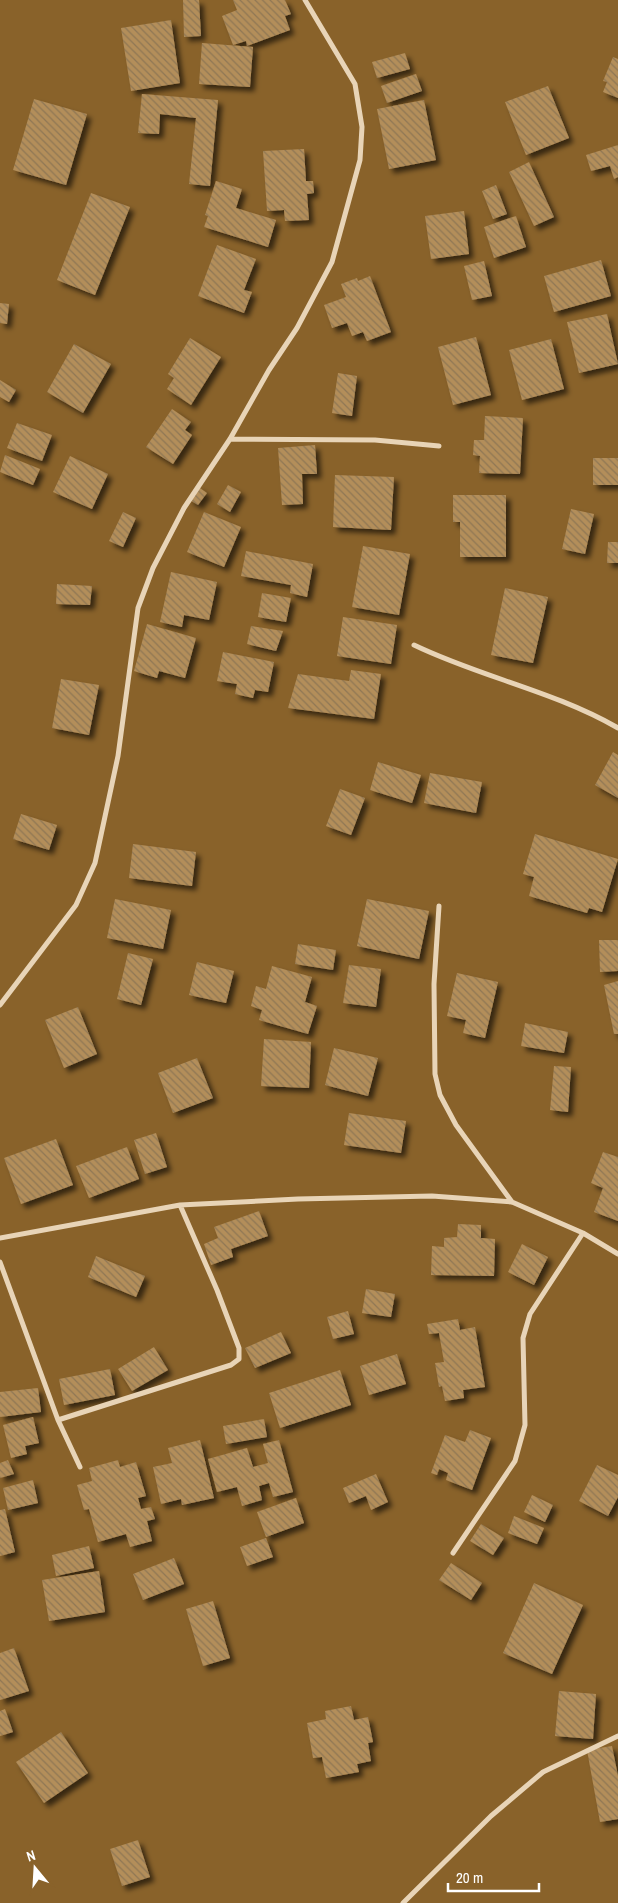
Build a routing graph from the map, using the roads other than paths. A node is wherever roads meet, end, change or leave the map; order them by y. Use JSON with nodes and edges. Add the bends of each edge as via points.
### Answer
{"nodes":[{"id":1,"x":305,"y":0,"type":"edge"},
{"id":2,"x":230,"y":439,"type":"junction"},
{"id":3,"x":439,"y":446,"type":"dead end"},
{"id":4,"x":414,"y":646,"type":"dead end"},
{"id":5,"x":618,"y":728,"type":"edge"},
{"id":6,"x":439,"y":906,"type":"dead end"},
{"id":7,"x":0,"y":1005,"type":"edge"},
{"id":8,"x":512,"y":1202,"type":"junction"},
{"id":9,"x":180,"y":1205,"type":"junction"},
{"id":10,"x":583,"y":1233,"type":"junction"},
{"id":11,"x":0,"y":1238,"type":"edge"},
{"id":12,"x":618,"y":1254,"type":"edge"},
{"id":13,"x":0,"y":1262,"type":"edge"},
{"id":14,"x":58,"y":1420,"type":"junction"},
{"id":15,"x":80,"y":1467,"type":"dead end"},
{"id":16,"x":453,"y":1553,"type":"dead end"},
{"id":17,"x":618,"y":1736,"type":"edge"},
{"id":18,"x":403,"y":1903,"type":"edge"}],
"edges":[{"from":1,"to":2,"type":"street","via":[[355,84],[362,126],[360,160],[332,262],[297,328]]},
{"from":2,"to":3,"type":"street","via":[[366,440]]},
{"from":2,"to":7,"type":"street","via":[[184,508],[153,568],[138,608],[118,756],[95,863],[76,905]]},
{"from":4,"to":5,"type":"street","via":[[446,661],[568,704]]},
{"from":6,"to":8,"type":"street","via":[[434,984],[435,1074],[440,1095],[456,1125]]},
{"from":8,"to":9,"type":"street","via":[[432,1196],[298,1198]]},
{"from":8,"to":10,"type":"street"},
{"from":9,"to":11,"type":"street"},
{"from":9,"to":14,"type":"street","via":[[217,1290],[239,1348],[239,1359],[231,1365]]},
{"from":10,"to":12,"type":"street"},
{"from":10,"to":16,"type":"street","via":[[530,1314],[523,1338],[525,1425],[515,1461]]},
{"from":13,"to":14,"type":"street"},
{"from":14,"to":15,"type":"street"},
{"from":17,"to":18,"type":"street","via":[[543,1772],[491,1816]]}]}
